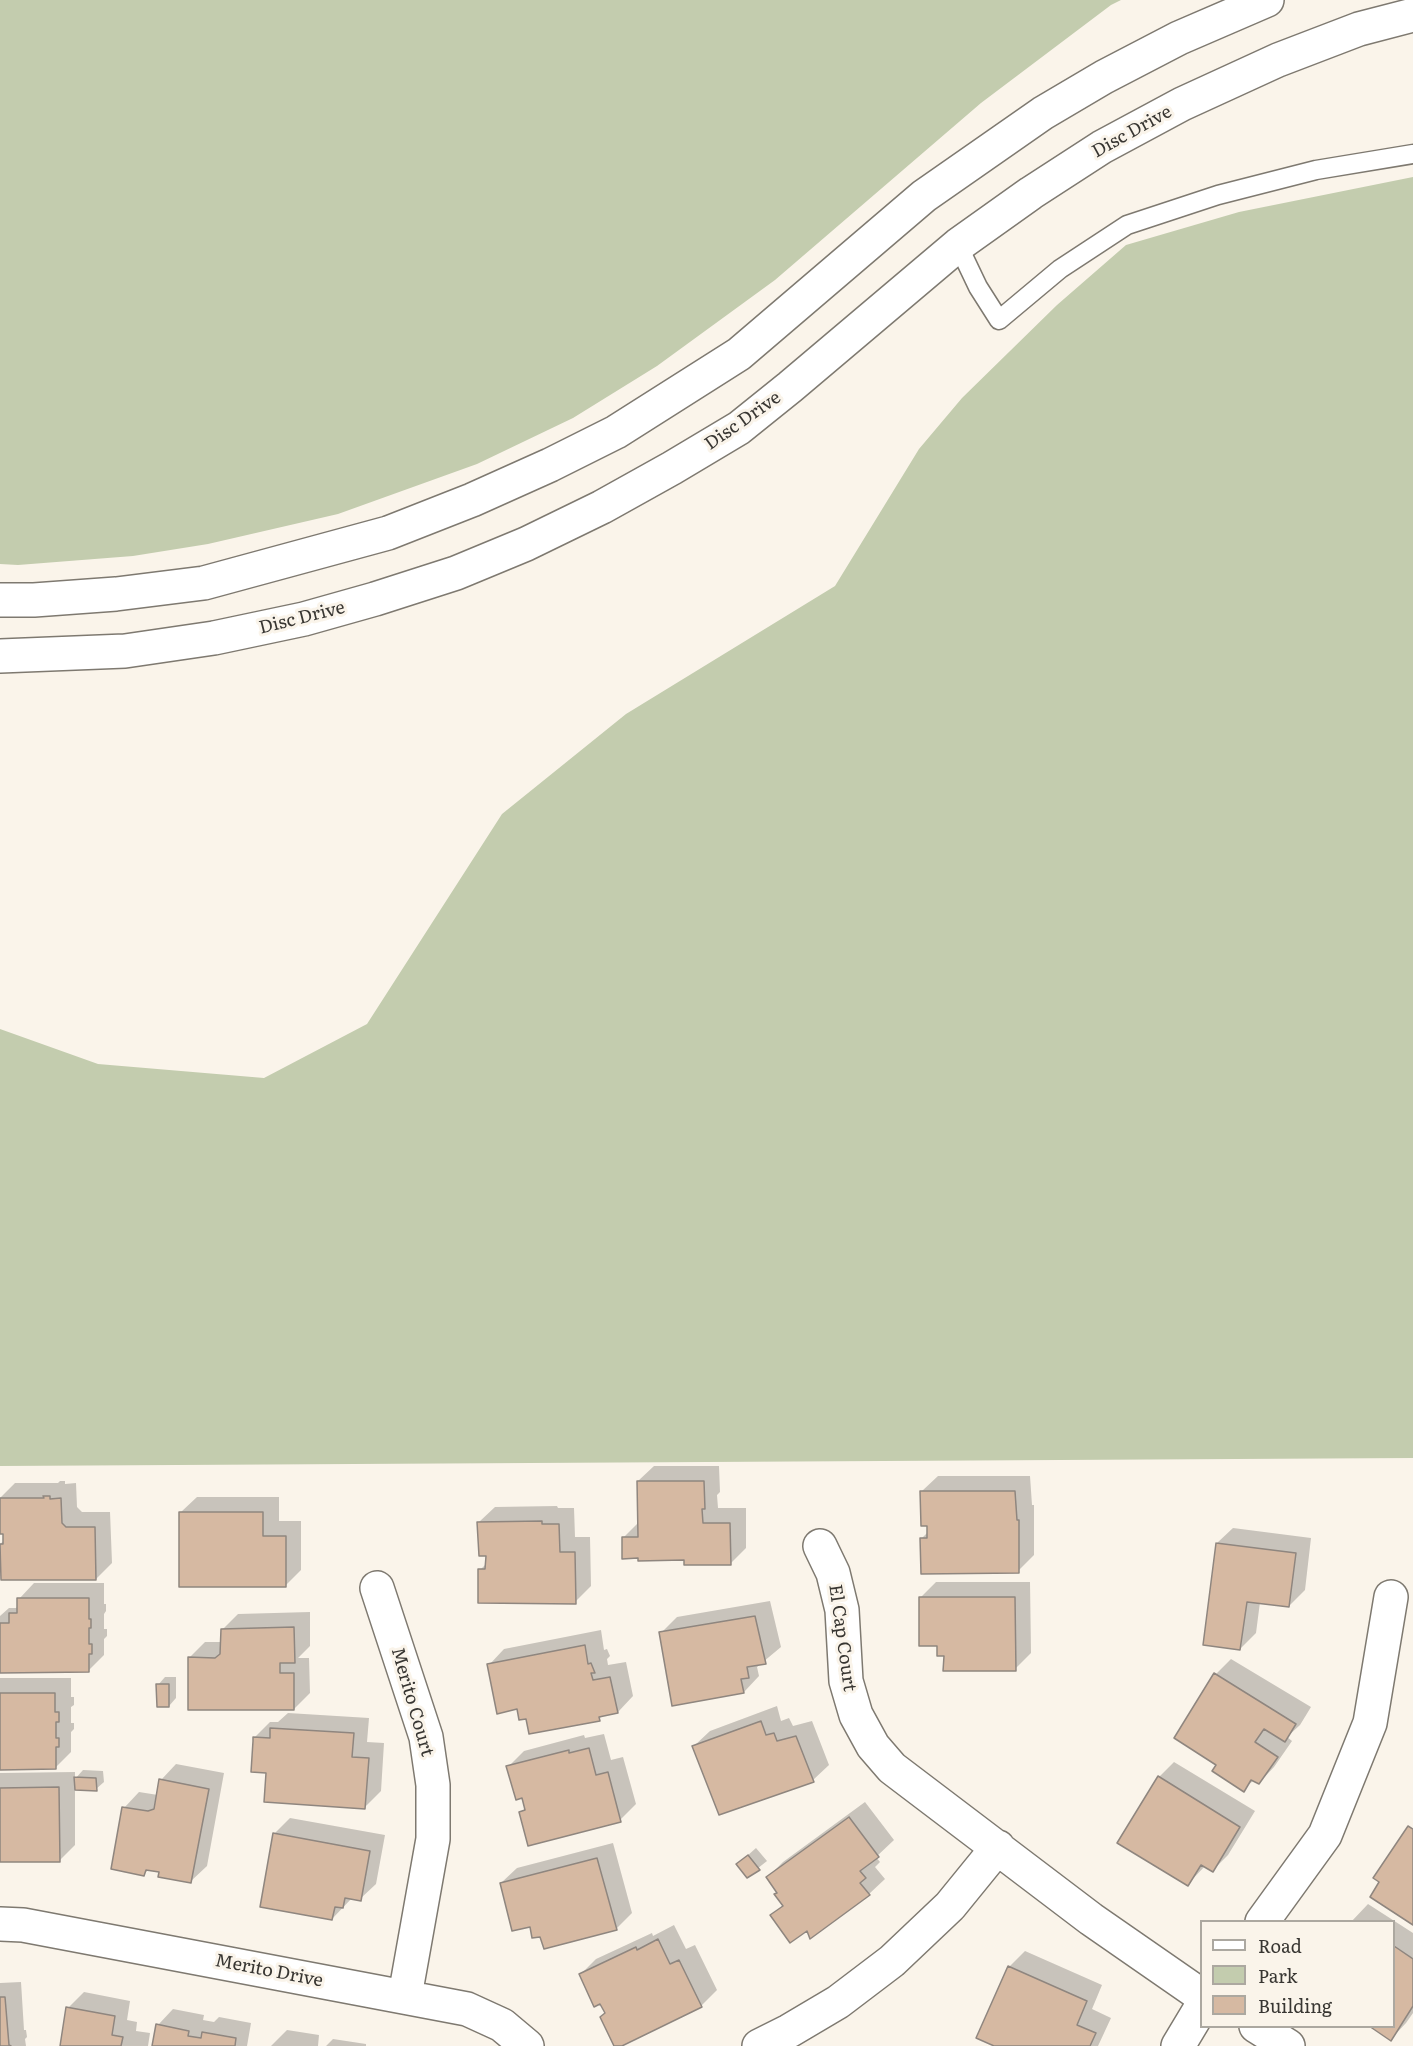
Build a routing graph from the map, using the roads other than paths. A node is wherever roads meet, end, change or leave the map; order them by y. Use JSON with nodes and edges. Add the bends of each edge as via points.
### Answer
{"nodes":[{"id":1,"x":1267,"y":0,"type":"edge"},
{"id":2,"x":1413,"y":15,"type":"edge"},
{"id":3,"x":1413,"y":154,"type":"edge"},
{"id":4,"x":957,"y":245,"type":"junction"},
{"id":5,"x":0,"y":600,"type":"edge"},
{"id":6,"x":0,"y":656,"type":"edge"},
{"id":7,"x":820,"y":1546,"type":"dead end"},
{"id":8,"x":377,"y":1588,"type":"dead end"},
{"id":9,"x":1391,"y":1597,"type":"dead end"},
{"id":10,"x":998,"y":1848,"type":"junction"},
{"id":11,"x":1263,"y":1920,"type":"edge"},
{"id":12,"x":0,"y":1924,"type":"edge"},
{"id":13,"x":1200,"y":1995,"type":"edge"},
{"id":14,"x":405,"y":1996,"type":"junction"},
{"id":15,"x":1200,"y":2009,"type":"edge"},
{"id":16,"x":1259,"y":2028,"type":"edge"},
{"id":17,"x":527,"y":2046,"type":"edge"},
{"id":18,"x":759,"y":2046,"type":"edge"},
{"id":19,"x":1178,"y":2046,"type":"edge"},
{"id":20,"x":1288,"y":2046,"type":"edge"}],
"edges":[{"from":1,"to":5,"type":"main road","via":[[1179,38],[1042,113],[924,196],[739,354],[616,432],[550,465],[388,533],[204,583],[116,594]]},
{"from":2,"to":4,"type":"main road","name":"Disc Drive","via":[[1359,29],[1278,60],[1182,104],[1102,147]]},
{"from":3,"to":4,"type":"lane","via":[[1316,170],[1218,195],[1127,225],[1060,269],[999,320]]},
{"from":4,"to":6,"type":"main road","name":"Disc Drive","via":[[739,428],[602,507],[526,544],[456,573],[304,619],[125,651]]},
{"from":7,"to":10,"type":"main road","name":"El Cap Court","via":[[833,1573],[842,1610],[846,1681],[855,1715],[873,1746],[892,1768]]},
{"from":8,"to":14,"type":"main road","name":"Merito Court","via":[[426,1737],[434,1785],[433,1839]]},
{"from":9,"to":11,"type":"main road","via":[[1370,1723],[1326,1834]]},
{"from":10,"to":13,"type":"main road","name":"El Cap Court"},
{"from":10,"to":18,"type":"main road","via":[[950,1906],[892,1961],[838,2002]]},
{"from":12,"to":14,"type":"main road","name":"Merito Drive","via":[[23,1925]]},
{"from":14,"to":17,"type":"main road","name":"Merito Drive","via":[[467,2009],[502,2025]]},
{"from":15,"to":19,"type":"main road"},
{"from":16,"to":20,"type":"main road"}]}
